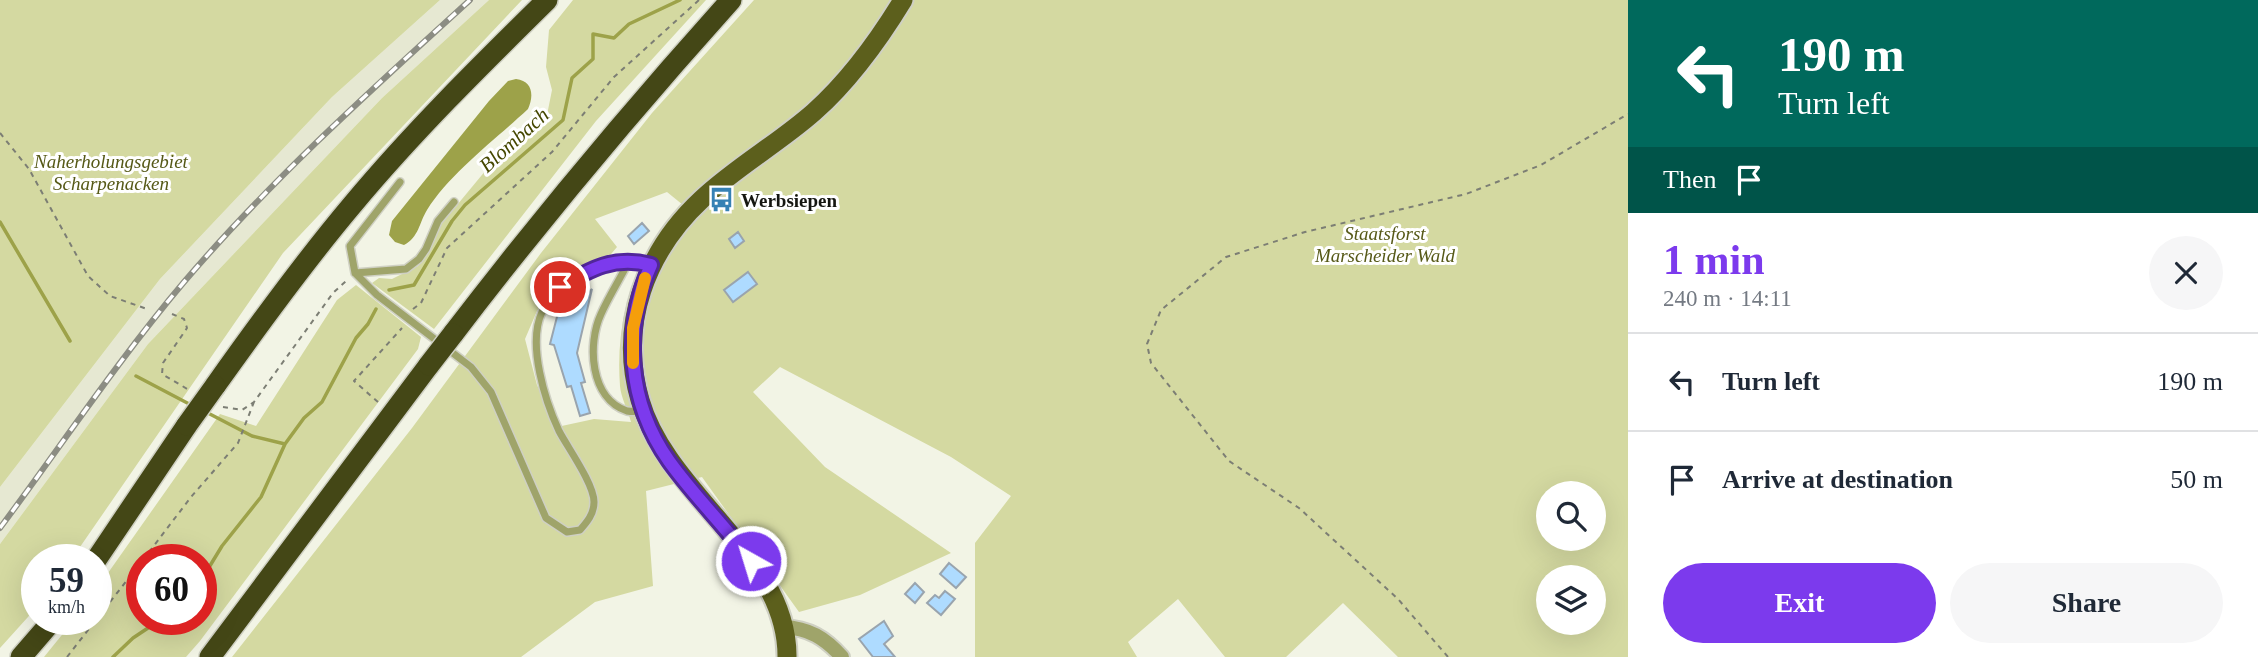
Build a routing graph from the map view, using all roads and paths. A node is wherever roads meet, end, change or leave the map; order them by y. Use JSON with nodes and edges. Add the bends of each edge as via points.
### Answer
{"nodes":[{"id":1,"x":547,"y":0,"type":"edge"},
{"id":2,"x":699,"y":0,"type":"edge"},
{"id":3,"x":731,"y":0,"type":"edge"},
{"id":4,"x":902,"y":0,"type":"edge"},
{"id":5,"x":1628,"y":114,"type":"edge"},
{"id":6,"x":0,"y":133,"type":"edge"},
{"id":7,"x":400,"y":182,"type":"dead end"},
{"id":8,"x":454,"y":202,"type":"dead end"},
{"id":9,"x":629,"y":261,"type":"junction"},
{"id":10,"x":651,"y":265,"type":"junction"},
{"id":11,"x":355,"y":273,"type":"junction"},
{"id":12,"x":147,"y":309,"type":"dead end"},
{"id":13,"x":172,"y":314,"type":"dead end"},
{"id":14,"x":407,"y":317,"type":"junction"},
{"id":15,"x":189,"y":390,"type":"dead end"},
{"id":16,"x":217,"y":396,"type":"junction"},
{"id":17,"x":254,"y":402,"type":"junction"},
{"id":18,"x":379,"y":403,"type":"dead end"},
{"id":19,"x":643,"y":412,"type":"junction"},
{"id":20,"x":107,"y":544,"type":"edge"},
{"id":21,"x":155,"y":544,"type":"edge"},
{"id":22,"x":126,"y":581,"type":"edge"},
{"id":23,"x":783,"y":627,"type":"junction"},
{"id":24,"x":40,"y":635,"type":"edge"},
{"id":25,"x":21,"y":657,"type":"edge"},
{"id":26,"x":67,"y":657,"type":"edge"},
{"id":27,"x":210,"y":657,"type":"edge"},
{"id":28,"x":787,"y":657,"type":"edge"},
{"id":29,"x":842,"y":657,"type":"edge"},
{"id":30,"x":1448,"y":657,"type":"edge"}],
"edges":[{"from":1,"to":16,"type":"highway","via":[[449,97],[353,204],[266,314]]},
{"from":2,"to":14,"type":"path","via":[[614,76],[552,152],[447,248],[421,303]]},
{"from":3,"to":27,"type":"highway","bridge":true,"via":[[561,197]]},
{"from":4,"to":10,"type":"main road","via":[[882,34],[841,84],[798,125],[703,198],[672,231]]},
{"from":5,"to":30,"type":"path","via":[[1541,166],[1466,194],[1306,232],[1226,257],[1161,310],[1147,344],[1151,363],[1229,461],[1300,508],[1398,599]]},
{"from":6,"to":12,"type":"path","via":[[29,169],[88,276],[110,296]]},
{"from":7,"to":11,"type":"lane","via":[[350,246]]},
{"from":8,"to":11,"type":"lane","via":[[438,221],[419,259],[406,269]]},
{"from":9,"to":10,"type":"lane"},
{"from":9,"to":14,"type":"lane","via":[[608,262],[560,287],[542,312],[537,332],[539,368],[551,408],[594,501],[591,517],[580,530],[567,532],[546,518],[491,392],[471,368]]},
{"from":9,"to":19,"type":"lane","via":[[600,316],[594,365],[600,387],[611,400],[628,411]]},
{"from":10,"to":19,"type":"main road","via":[[639,296],[632,342]]},
{"from":11,"to":14,"type":"lane"},
{"from":11,"to":17,"type":"path","via":[[333,293]]},
{"from":13,"to":15,"type":"path","via":[[184,319],[187,328],[163,363],[162,374]]},
{"from":14,"to":18,"type":"path","via":[[354,381]]},
{"from":16,"to":17,"type":"path","via":[[242,410]]},
{"from":16,"to":20,"type":"highway","bridge":true,"via":[[187,425]]},
{"from":17,"to":21,"type":"path","via":[[238,443]]},
{"from":19,"to":23,"type":"main road","via":[[668,460],[759,573]]},
{"from":22,"to":26,"type":"path"},
{"from":23,"to":28,"type":"main road"},
{"from":23,"to":29,"type":"street","via":[[813,632]]},
{"from":24,"to":25,"type":"highway"}]}
